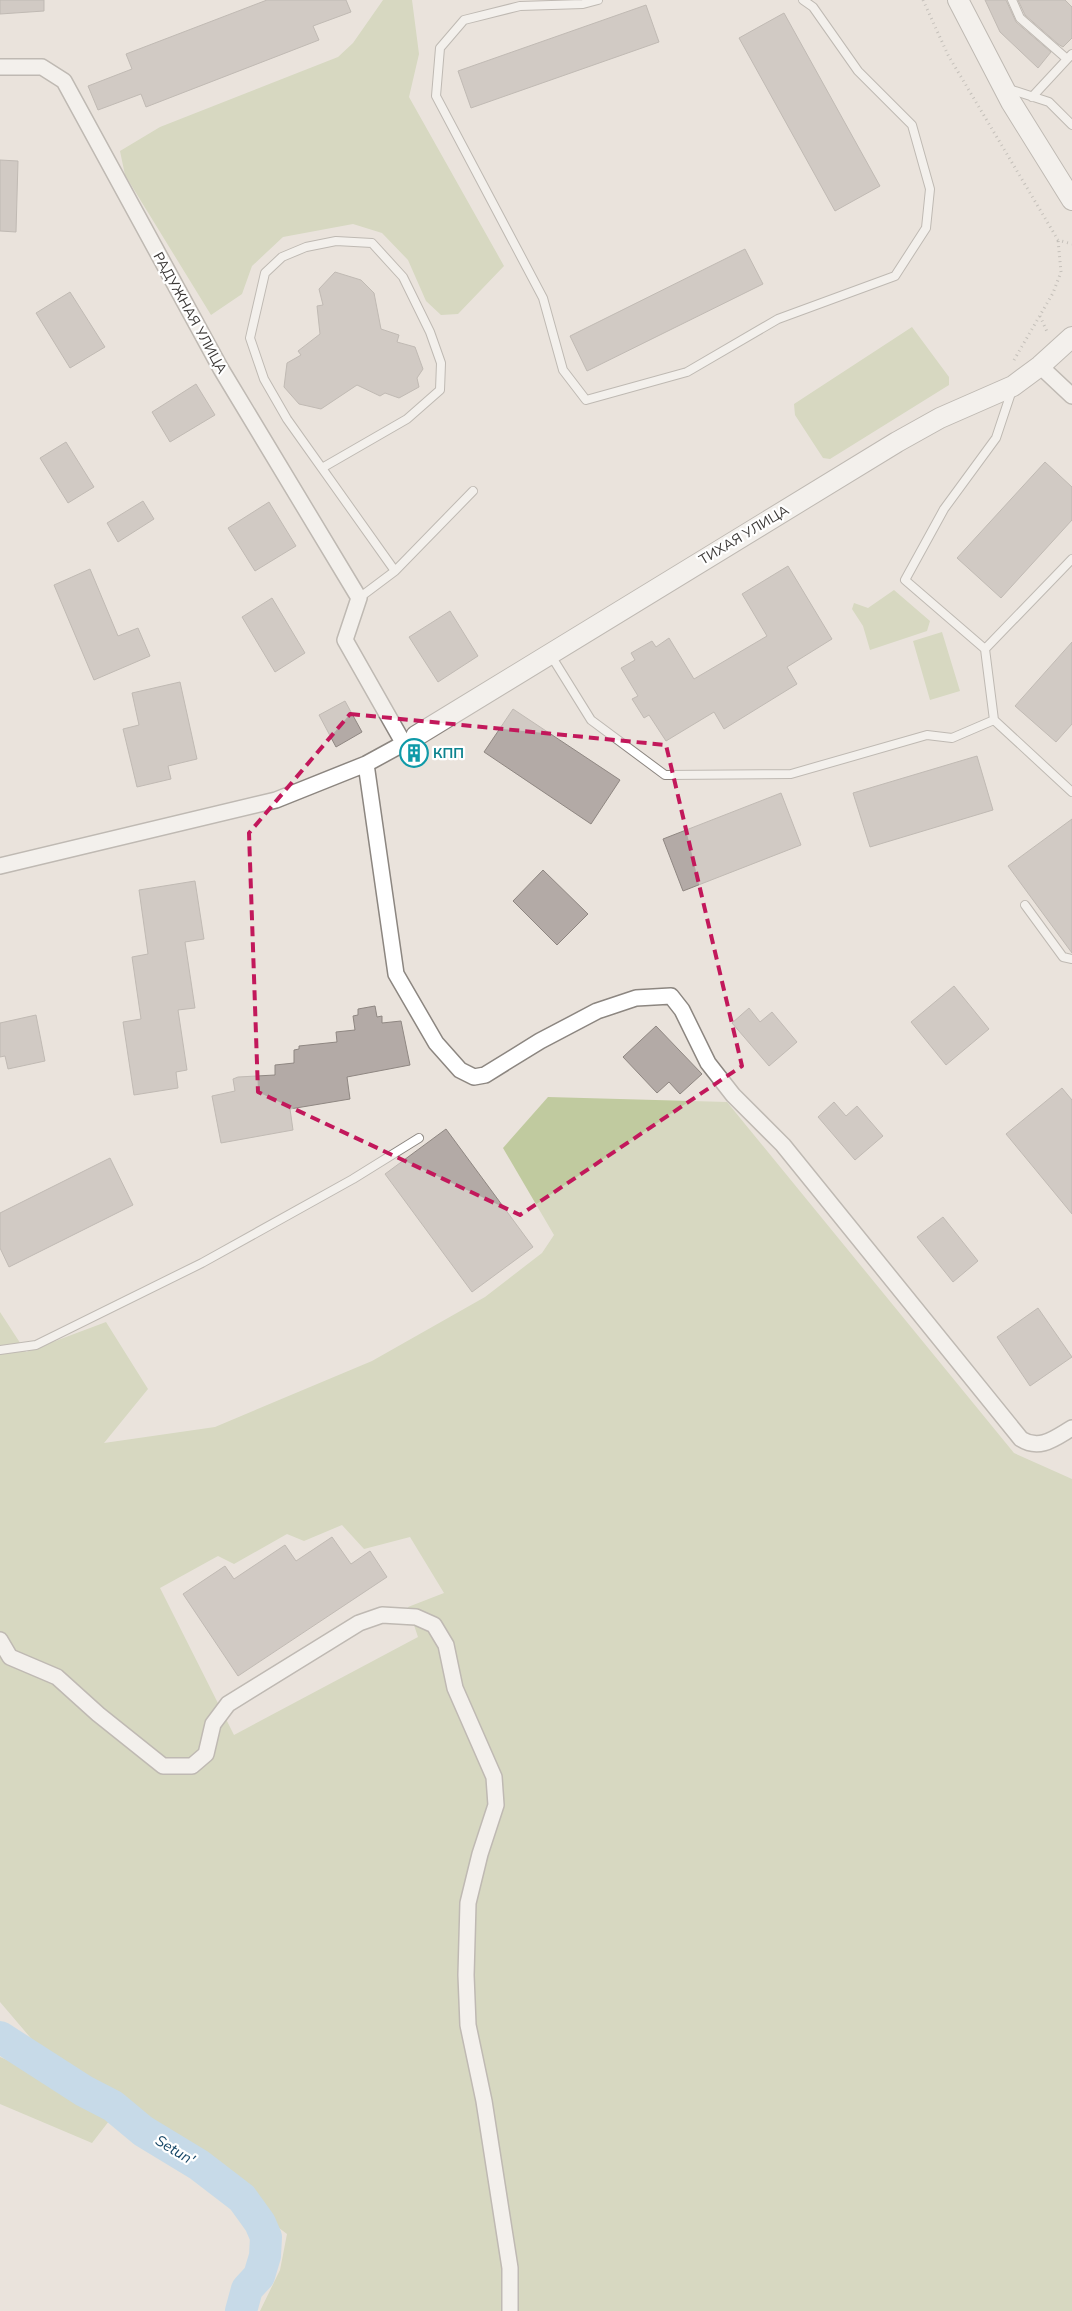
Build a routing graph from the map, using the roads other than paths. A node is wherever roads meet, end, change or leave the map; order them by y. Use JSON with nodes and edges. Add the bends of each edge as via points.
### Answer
{"nodes":[{"id":1,"x":598,"y":0,"type":"edge"},
{"id":2,"x":803,"y":0,"type":"edge"},
{"id":3,"x":958,"y":0,"type":"edge"},
{"id":4,"x":1012,"y":0,"type":"edge"},
{"id":5,"x":1069,"y":56,"type":"edge"},
{"id":6,"x":0,"y":68,"type":"edge"},
{"id":7,"x":1002,"y":86,"type":"junction"},
{"id":8,"x":1032,"y":97,"type":"junction"},
{"id":9,"x":1072,"y":125,"type":"edge"},
{"id":10,"x":1072,"y":200,"type":"edge"},
{"id":11,"x":1072,"y":337,"type":"edge"},
{"id":12,"x":1040,"y":366,"type":"junction"},
{"id":13,"x":1007,"y":389,"type":"junction"},
{"id":14,"x":1072,"y":396,"type":"edge"},
{"id":15,"x":322,"y":468,"type":"junction"},
{"id":16,"x":473,"y":491,"type":"dead end"},
{"id":17,"x":1072,"y":559,"type":"edge"},
{"id":18,"x":395,"y":571,"type":"junction"},
{"id":19,"x":359,"y":598,"type":"junction"},
{"id":20,"x":984,"y":649,"type":"junction"},
{"id":21,"x":549,"y":652,"type":"junction"},
{"id":22,"x":994,"y":720,"type":"junction"},
{"id":23,"x":410,"y":740,"type":"junction"},
{"id":24,"x":366,"y":764,"type":"junction"},
{"id":25,"x":1072,"y":792,"type":"edge"},
{"id":26,"x":0,"y":866,"type":"edge"},
{"id":27,"x":1025,"y":906,"type":"dead end"},
{"id":28,"x":1072,"y":959,"type":"edge"},
{"id":29,"x":419,"y":1138,"type":"dead end"},
{"id":30,"x":0,"y":1350,"type":"edge"},
{"id":31,"x":1072,"y":1428,"type":"edge"},
{"id":32,"x":0,"y":1640,"type":"edge"},
{"id":33,"x":510,"y":2311,"type":"edge"}],
"edges":[{"from":1,"to":2,"type":"lane","via":[[583,4],[520,6],[464,20],[440,48],[436,96],[543,298],[563,370],[586,400],[687,372],[778,319],[895,276],[926,228],[930,189],[912,125],[858,71],[813,7]]},
{"from":3,"to":7,"type":"street"},
{"from":4,"to":5,"type":"lane","via":[[1020,18]]},
{"from":5,"to":8,"type":"lane"},
{"from":6,"to":19,"type":"street","name":"РАДУЖНАЯ УЛИЦА","via":[[42,67],[64,81],[221,369]]},
{"from":7,"to":8,"type":"lane"},
{"from":7,"to":10,"type":"street"},
{"from":8,"to":9,"type":"lane","via":[[1049,102]]},
{"from":11,"to":12,"type":"street","name":"ТИХАЯ УЛИЦА"},
{"from":12,"to":13,"type":"street","name":"ТИХАЯ УЛИЦА"},
{"from":12,"to":14,"type":"street"},
{"from":13,"to":20,"type":"lane","via":[[996,438],[944,508],[905,580]]},
{"from":13,"to":21,"type":"street","name":"ТИХАЯ УЛИЦА","via":[[940,418],[897,442]]},
{"from":15,"to":15,"type":"lane","via":[[287,419],[264,379],[250,338],[258,299],[265,273],[282,258],[306,247],[336,241],[372,243],[403,277],[430,332],[441,363],[440,390],[407,419]]},
{"from":15,"to":18,"type":"lane"},
{"from":16,"to":18,"type":"lane"},
{"from":17,"to":20,"type":"lane"},
{"from":18,"to":19,"type":"lane"},
{"from":19,"to":23,"type":"street","via":[[345,640]]},
{"from":20,"to":22,"type":"lane"},
{"from":21,"to":22,"type":"lane","via":[[591,720],[665,775],[791,774],[927,735],[952,738]]},
{"from":21,"to":23,"type":"street","name":"ТИХАЯ УЛИЦА"},
{"from":22,"to":25,"type":"lane"},
{"from":23,"to":24,"type":"street"},
{"from":24,"to":26,"type":"street","via":[[276,800]]},
{"from":24,"to":31,"type":"street","via":[[396,974],[436,1042],[460,1070],[474,1077],[485,1075],[597,1011],[636,998],[671,996],[682,1010],[708,1063],[733,1096],[782,1145],[1021,1439],[1037,1446]]},
{"from":27,"to":28,"type":"lane","via":[[1063,957]]},
{"from":29,"to":30,"type":"lane","via":[[353,1179],[202,1263],[36,1345]]},
{"from":32,"to":33,"type":"street","via":[[10,1658],[57,1678],[163,1766],[192,1766],[206,1754],[213,1724],[228,1704],[359,1623],[382,1615],[416,1618],[434,1626],[446,1645],[455,1688],[494,1777],[496,1805],[468,1903],[466,1975],[468,2025],[484,2101],[510,2268]]}]}
